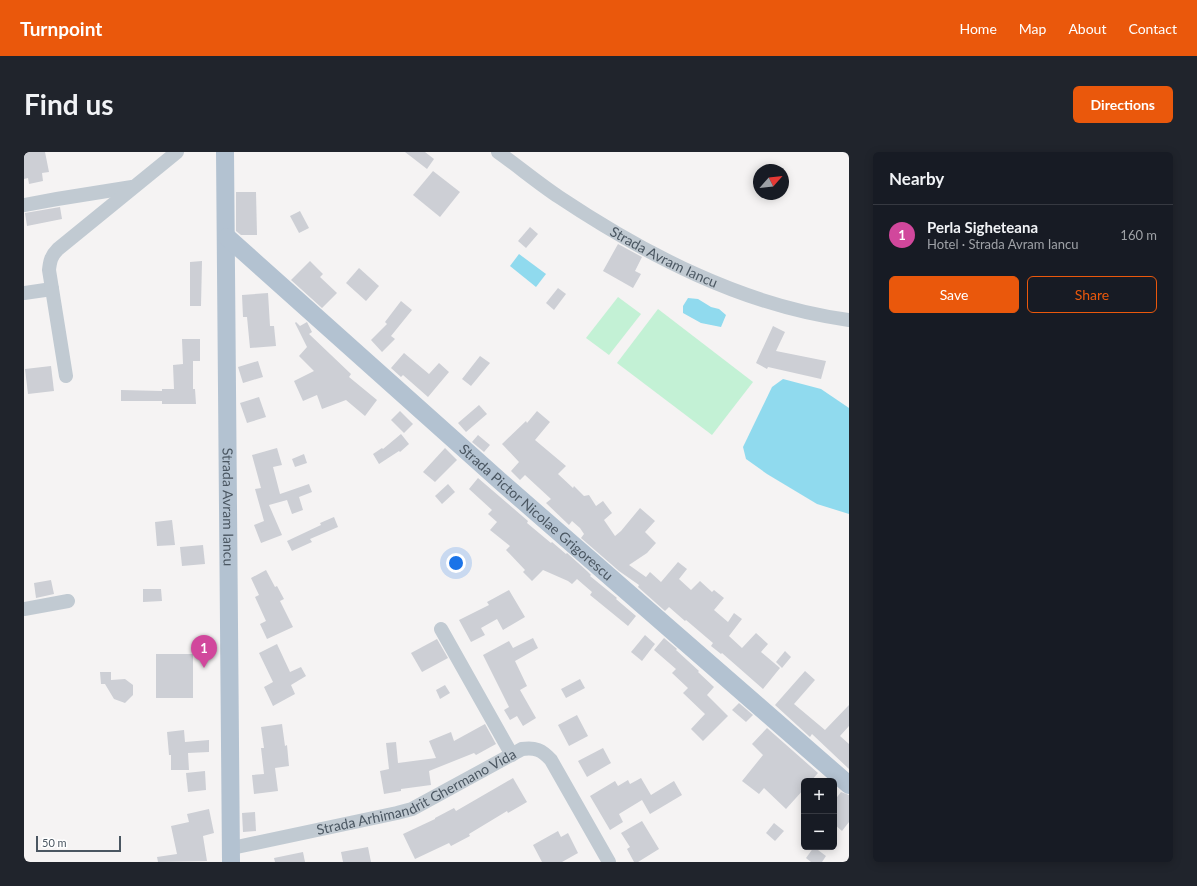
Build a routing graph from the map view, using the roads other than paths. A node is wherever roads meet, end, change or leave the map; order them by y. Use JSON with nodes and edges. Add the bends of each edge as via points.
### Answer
{"nodes":[{"id":1,"x":177,"y":152,"type":"edge"},
{"id":2,"x":226,"y":152,"type":"edge"},
{"id":3,"x":498,"y":152,"type":"edge"},
{"id":4,"x":134,"y":187,"type":"junction"},
{"id":5,"x":24,"y":205,"type":"edge"},
{"id":6,"x":227,"y":236,"type":"junction"},
{"id":7,"x":52,"y":289,"type":"junction"},
{"id":8,"x":24,"y":293,"type":"edge"},
{"id":9,"x":849,"y":320,"type":"edge"},
{"id":10,"x":66,"y":376,"type":"dead end"},
{"id":11,"x":68,"y":601,"type":"dead end"},
{"id":12,"x":24,"y":609,"type":"edge"},
{"id":13,"x":441,"y":629,"type":"dead end"},
{"id":14,"x":512,"y":755,"type":"junction"},
{"id":15,"x":849,"y":785,"type":"edge"},
{"id":16,"x":232,"y":855,"type":"edge"},
{"id":17,"x":609,"y":862,"type":"edge"}],
"edges":[{"from":1,"to":4,"type":"street"},
{"from":2,"to":6,"type":"main road","name":"Strada Avram Iancu"},
{"from":3,"to":9,"type":"street","name":"Strada Avram Iancu","via":[[558,196],[623,238],[693,273],[751,296],[791,308]]},
{"from":4,"to":5,"type":"street"},
{"from":4,"to":7,"type":"street","via":[[58,249],[50,260]]},
{"from":6,"to":15,"type":"main road","name":"Strada Pictor Nicolae Grigorescu","via":[[506,486]]},
{"from":6,"to":16,"type":"main road","name":"Strada Avram Iancu"},
{"from":7,"to":8,"type":"street"},
{"from":7,"to":10,"type":"street"},
{"from":11,"to":12,"type":"street"},
{"from":13,"to":14,"type":"street"},
{"from":14,"to":16,"type":"street","name":"Strada Arhimandrit Ghermano Vida","via":[[412,809]]},
{"from":14,"to":17,"type":"street","name":"Strada Arhimandrit Ghermano Vida","via":[[530,748],[538,749],[548,756]]}]}
